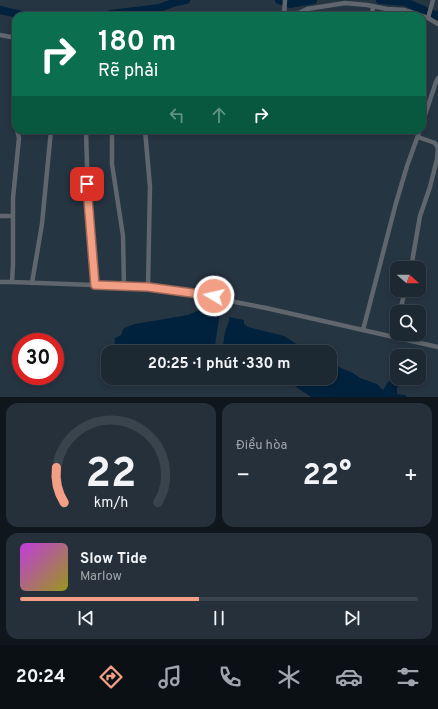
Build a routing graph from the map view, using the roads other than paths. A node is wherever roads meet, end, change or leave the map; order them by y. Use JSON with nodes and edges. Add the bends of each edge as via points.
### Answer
{"nodes":[{"id":1,"x":285,"y":0,"type":"edge"},
{"id":2,"x":434,"y":0,"type":"edge"},
{"id":3,"x":438,"y":2,"type":"edge"},
{"id":4,"x":372,"y":6,"type":"junction"},
{"id":5,"x":284,"y":12,"type":"edge"},
{"id":6,"x":301,"y":12,"type":"edge"},
{"id":7,"x":372,"y":12,"type":"edge"},
{"id":8,"x":412,"y":12,"type":"edge"},
{"id":9,"x":428,"y":16,"type":"joint"},
{"id":10,"x":438,"y":24,"type":"edge"},
{"id":11,"x":0,"y":35,"type":"edge"},
{"id":12,"x":12,"y":37,"type":"edge"},
{"id":13,"x":438,"y":78,"type":"edge"},
{"id":14,"x":426,"y":112,"type":"edge"},
{"id":15,"x":18,"y":134,"type":"edge"},
{"id":16,"x":51,"y":134,"type":"edge"},
{"id":17,"x":86,"y":134,"type":"edge"},
{"id":18,"x":112,"y":134,"type":"edge"},
{"id":19,"x":144,"y":134,"type":"edge"},
{"id":20,"x":419,"y":134,"type":"edge"},
{"id":21,"x":418,"y":137,"type":"junction"},
{"id":22,"x":0,"y":216,"type":"edge"},
{"id":23,"x":14,"y":216,"type":"junction"},
{"id":24,"x":412,"y":261,"type":"edge"},
{"id":25,"x":0,"y":282,"type":"edge"},
{"id":26,"x":12,"y":282,"type":"junction"},
{"id":27,"x":32,"y":282,"type":"junction"},
{"id":28,"x":95,"y":285,"type":"junction"},
{"id":29,"x":124,"y":286,"type":"junction"},
{"id":30,"x":148,"y":287,"type":"junction"},
{"id":31,"x":363,"y":330,"type":"junction"},
{"id":32,"x":390,"y":336,"type":"edge"},
{"id":33,"x":412,"y":341,"type":"edge"},
{"id":34,"x":438,"y":347,"type":"edge"}],
"edges":[{"from":1,"to":5,"type":"street"},
{"from":2,"to":3,"type":"street"},
{"from":2,"to":9,"type":"street"},
{"from":4,"to":6,"type":"street","via":[[345,3]]},
{"from":4,"to":7,"type":"street"},
{"from":4,"to":8,"type":"street"},
{"from":9,"to":10,"type":"street"},
{"from":11,"to":12,"type":"street"},
{"from":13,"to":14,"type":"street"},
{"from":15,"to":23,"type":"street"},
{"from":16,"to":27,"type":"street","via":[[42,224]]},
{"from":17,"to":28,"type":"street"},
{"from":18,"to":29,"type":"street","via":[[112,164],[123,236]]},
{"from":19,"to":30,"type":"street","via":[[150,187]]},
{"from":20,"to":21,"type":"street"},
{"from":21,"to":24,"type":"street","via":[[435,143],[438,148],[430,187],[420,216]]},
{"from":21,"to":31,"type":"street","via":[[396,203]]},
{"from":22,"to":23,"type":"street"},
{"from":23,"to":26,"type":"street"},
{"from":25,"to":26,"type":"street"},
{"from":26,"to":27,"type":"street"},
{"from":27,"to":28,"type":"street"},
{"from":28,"to":29,"type":"street"},
{"from":29,"to":30,"type":"street"},
{"from":30,"to":31,"type":"street","via":[[214,296]]},
{"from":31,"to":32,"type":"street"},
{"from":33,"to":34,"type":"street"}]}
